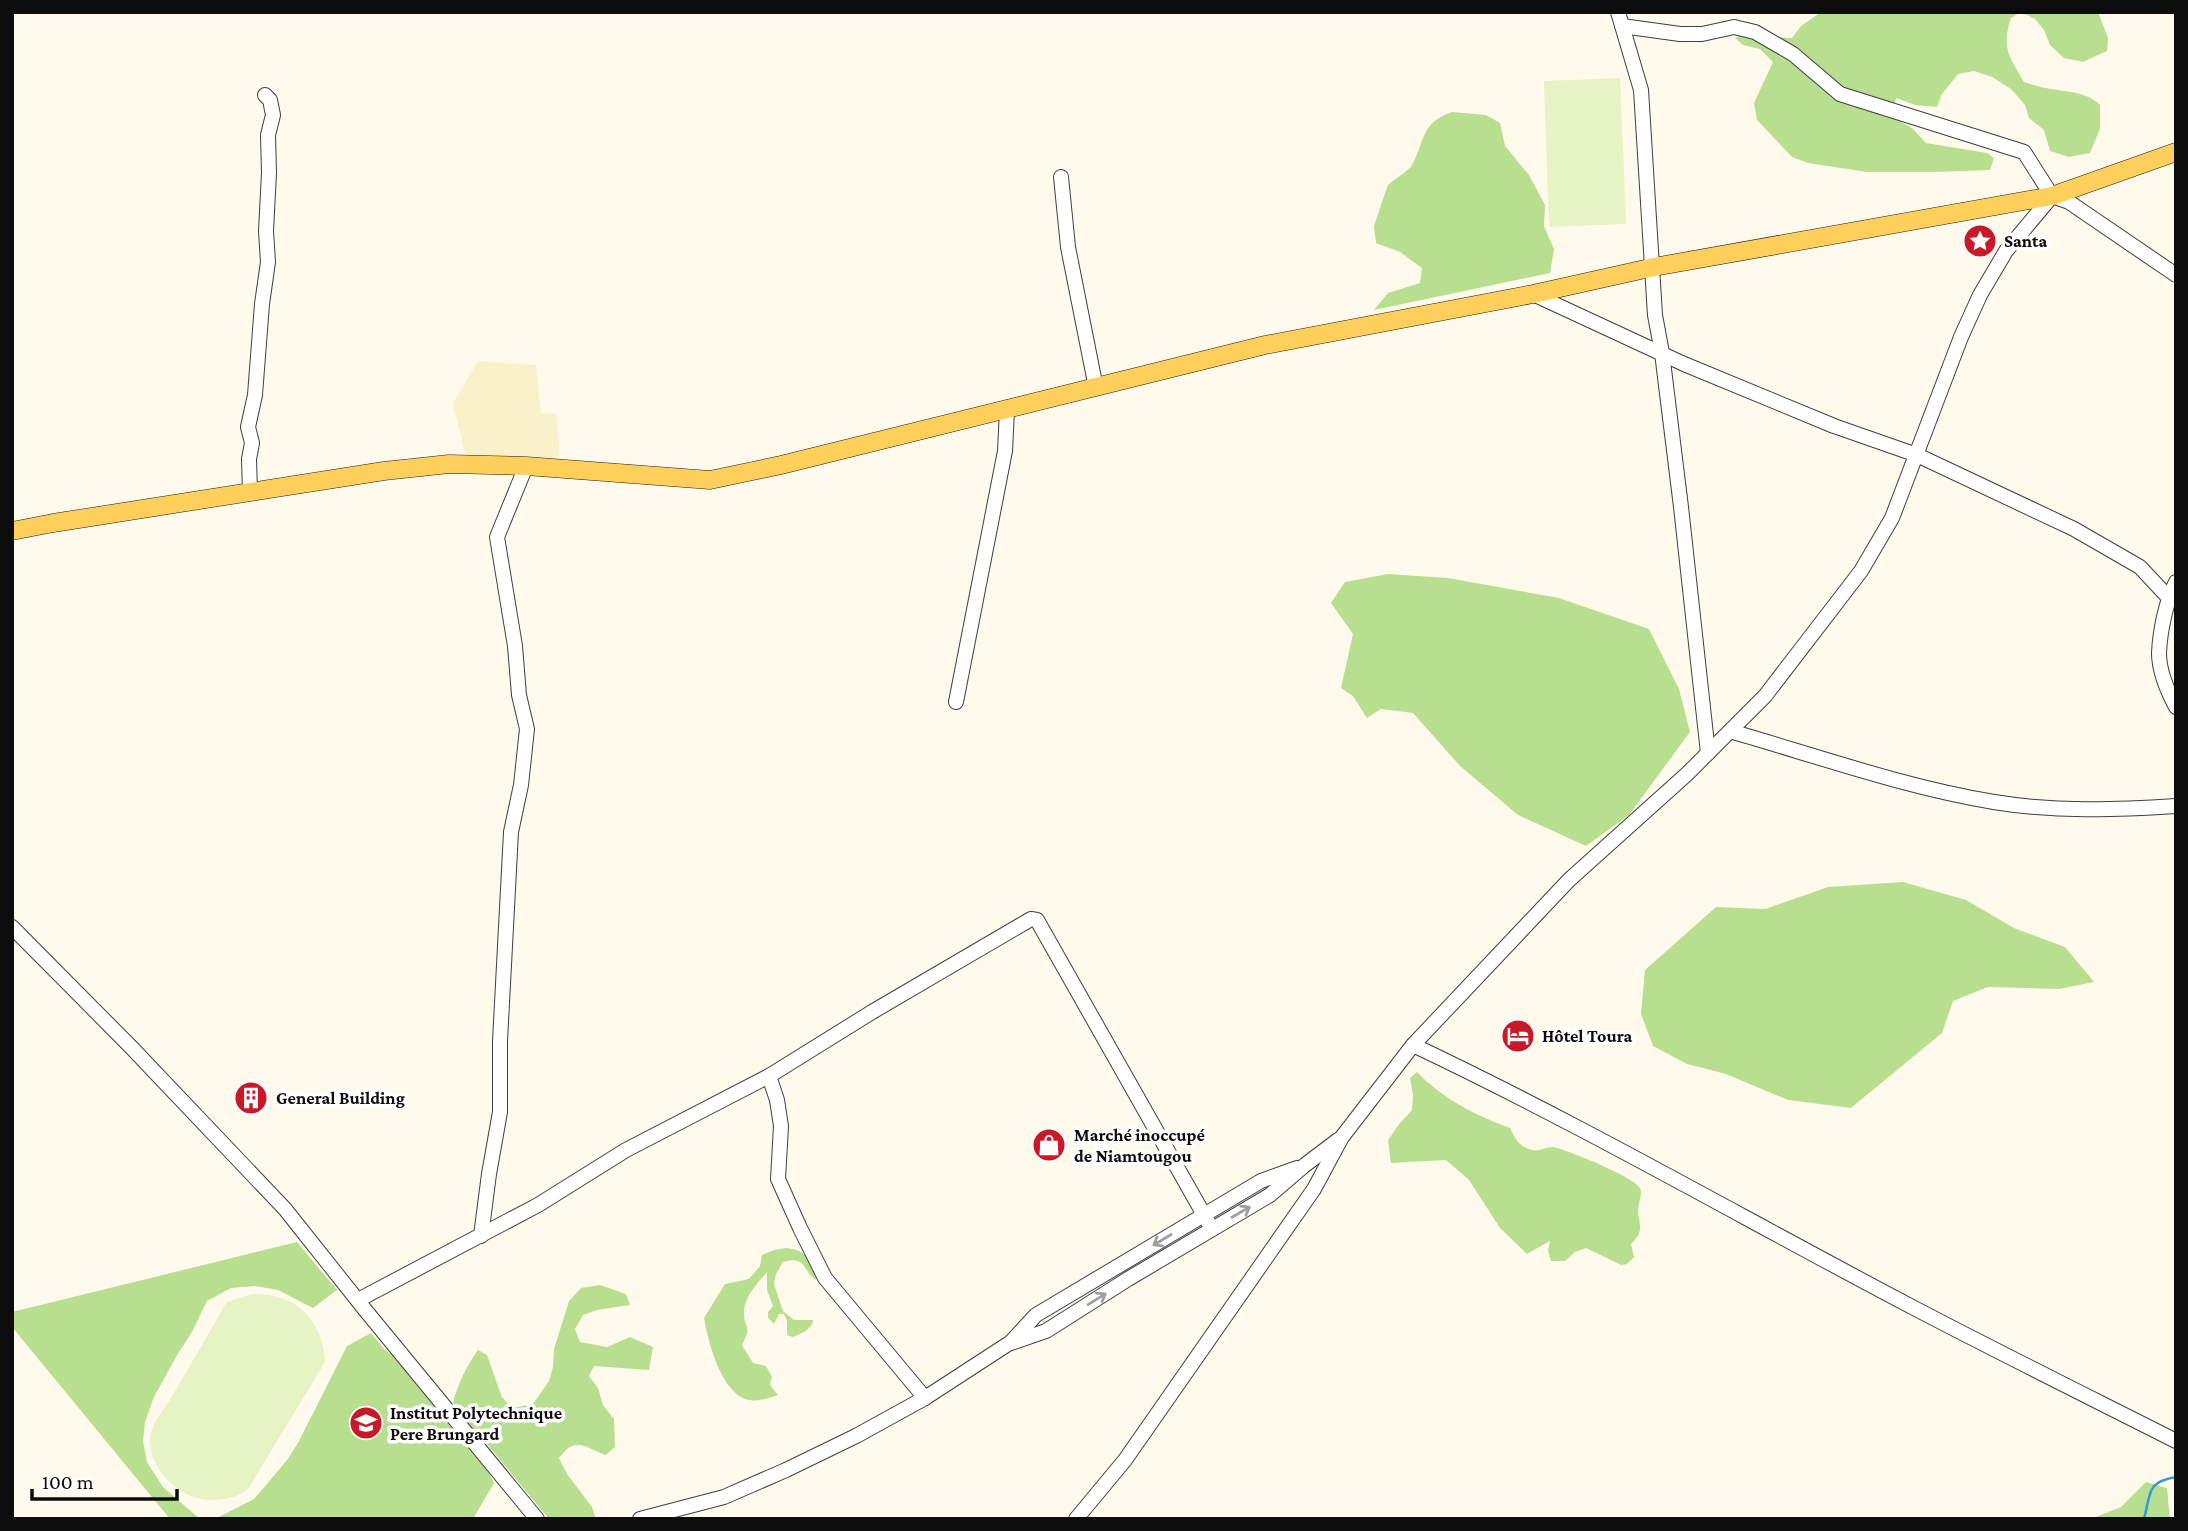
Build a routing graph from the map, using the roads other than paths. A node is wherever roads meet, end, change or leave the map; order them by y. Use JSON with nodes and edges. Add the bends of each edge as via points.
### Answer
{"nodes":[{"id":1,"x":1620,"y":19,"type":"edge"},
{"id":2,"x":265,"y":95,"type":"dead end"},
{"id":3,"x":2176,"y":152,"type":"edge"},
{"id":4,"x":1061,"y":177,"type":"dead end"},
{"id":5,"x":2052,"y":196,"type":"junction"},
{"id":6,"x":1654,"y":267,"type":"junction"},
{"id":7,"x":2176,"y":275,"type":"edge"},
{"id":8,"x":1533,"y":294,"type":"junction"},
{"id":9,"x":1662,"y":354,"type":"junction"},
{"id":10,"x":1096,"y":388,"type":"junction"},
{"id":11,"x":1007,"y":410,"type":"junction"},
{"id":12,"x":1917,"y":455,"type":"junction"},
{"id":13,"x":526,"y":466,"type":"junction"},
{"id":14,"x":250,"y":493,"type":"junction"},
{"id":15,"x":12,"y":531,"type":"edge"},
{"id":16,"x":2176,"y":582,"type":"edge"},
{"id":17,"x":2168,"y":597,"type":"junction"},
{"id":18,"x":956,"y":702,"type":"dead end"},
{"id":19,"x":2176,"y":707,"type":"edge"},
{"id":20,"x":1730,"y":731,"type":"junction"},
{"id":21,"x":1708,"y":753,"type":"junction"},
{"id":22,"x":2176,"y":806,"type":"edge"},
{"id":23,"x":12,"y":927,"type":"edge"},
{"id":24,"x":1413,"y":1045,"type":"junction"},
{"id":25,"x":769,"y":1076,"type":"junction"},
{"id":26,"x":1342,"y":1138,"type":"junction"},
{"id":27,"x":1305,"y":1165,"type":"junction"},
{"id":28,"x":1204,"y":1214,"type":"junction"},
{"id":29,"x":1212,"y":1228,"type":"junction"},
{"id":30,"x":481,"y":1236,"type":"junction"},
{"id":31,"x":1119,"y":1266,"type":"junction"},
{"id":32,"x":1128,"y":1279,"type":"junction"},
{"id":33,"x":358,"y":1300,"type":"junction"},
{"id":34,"x":1057,"y":1302,"type":"junction"},
{"id":35,"x":1065,"y":1319,"type":"junction"},
{"id":36,"x":1008,"y":1344,"type":"junction"},
{"id":37,"x":925,"y":1398,"type":"junction"},
{"id":38,"x":2176,"y":1441,"type":"edge"},
{"id":39,"x":537,"y":1519,"type":"edge"},
{"id":40,"x":640,"y":1519,"type":"edge"},
{"id":41,"x":1076,"y":1519,"type":"edge"}],
"edges":[{"from":1,"to":5,"type":"street","via":[[1680,34],[1734,27],[1755,32],[1793,54],[1840,94],[2024,152]]},
{"from":1,"to":6,"type":"street","via":[[1641,90]]},
{"from":2,"to":14,"type":"street","via":[[273,115],[268,135],[268,262],[256,395],[248,427],[252,443]]},
{"from":3,"to":5,"type":"main road"},
{"from":4,"to":10,"type":"street","via":[[1068,247]]},
{"from":5,"to":6,"type":"main road"},
{"from":5,"to":7,"type":"street","via":[[2069,202]]},
{"from":5,"to":12,"type":"street","via":[[2006,251],[1980,295]]},
{"from":6,"to":8,"type":"main road"},
{"from":6,"to":9,"type":"street"},
{"from":8,"to":9,"type":"street"},
{"from":8,"to":10,"type":"main road","via":[[1265,345]]},
{"from":9,"to":12,"type":"street","via":[[1834,426]]},
{"from":9,"to":21,"type":"street"},
{"from":10,"to":11,"type":"main road"},
{"from":11,"to":13,"type":"main road","via":[[710,480]]},
{"from":11,"to":18,"type":"street","via":[[1006,451]]},
{"from":12,"to":17,"type":"street","via":[[2074,529],[2140,567]]},
{"from":12,"to":20,"type":"street","via":[[1892,519],[1861,571],[1765,696]]},
{"from":13,"to":14,"type":"main road","via":[[449,464]]},
{"from":13,"to":30,"type":"street","via":[[497,537],[527,729],[511,832],[500,1112]]},
{"from":14,"to":15,"type":"main road"},
{"from":16,"to":17,"type":"street"},
{"from":17,"to":19,"type":"street","via":[[2159,655]]},
{"from":20,"to":21,"type":"street"},
{"from":20,"to":22,"type":"street","via":[[1849,767],[1994,802],[2052,808]]},
{"from":21,"to":24,"type":"street","via":[[1569,880]]},
{"from":23,"to":33,"type":"street","via":[[285,1209]]},
{"from":24,"to":26,"type":"street"},
{"from":24,"to":38,"type":"street"},
{"from":25,"to":28,"type":"street","via":[[1007,932],[1037,920]]},
{"from":25,"to":30,"type":"street","via":[[626,1150]]},
{"from":25,"to":37,"type":"street","via":[[781,1126],[778,1179],[800,1228],[825,1278]]},
{"from":26,"to":27,"type":"street"},
{"from":26,"to":41,"type":"street","via":[[1314,1189],[1192,1365],[1125,1460]]},
{"from":27,"to":28,"type":"street","via":[[1261,1181]]},
{"from":29,"to":27,"type":"street","one_way":true,"via":[[1270,1195]]},
{"from":28,"to":29,"type":"street"},
{"from":28,"to":31,"type":"street","one_way":true},
{"from":29,"to":32,"type":"street"},
{"from":30,"to":33,"type":"street"},
{"from":31,"to":32,"type":"street"},
{"from":31,"to":34,"type":"street"},
{"from":35,"to":32,"type":"street","one_way":true},
{"from":33,"to":39,"type":"street"},
{"from":34,"to":35,"type":"street"},
{"from":34,"to":36,"type":"street","via":[[1036,1315]]},
{"from":35,"to":36,"type":"street"},
{"from":36,"to":37,"type":"street"},
{"from":37,"to":40,"type":"street","via":[[856,1436],[724,1497]]}]}
